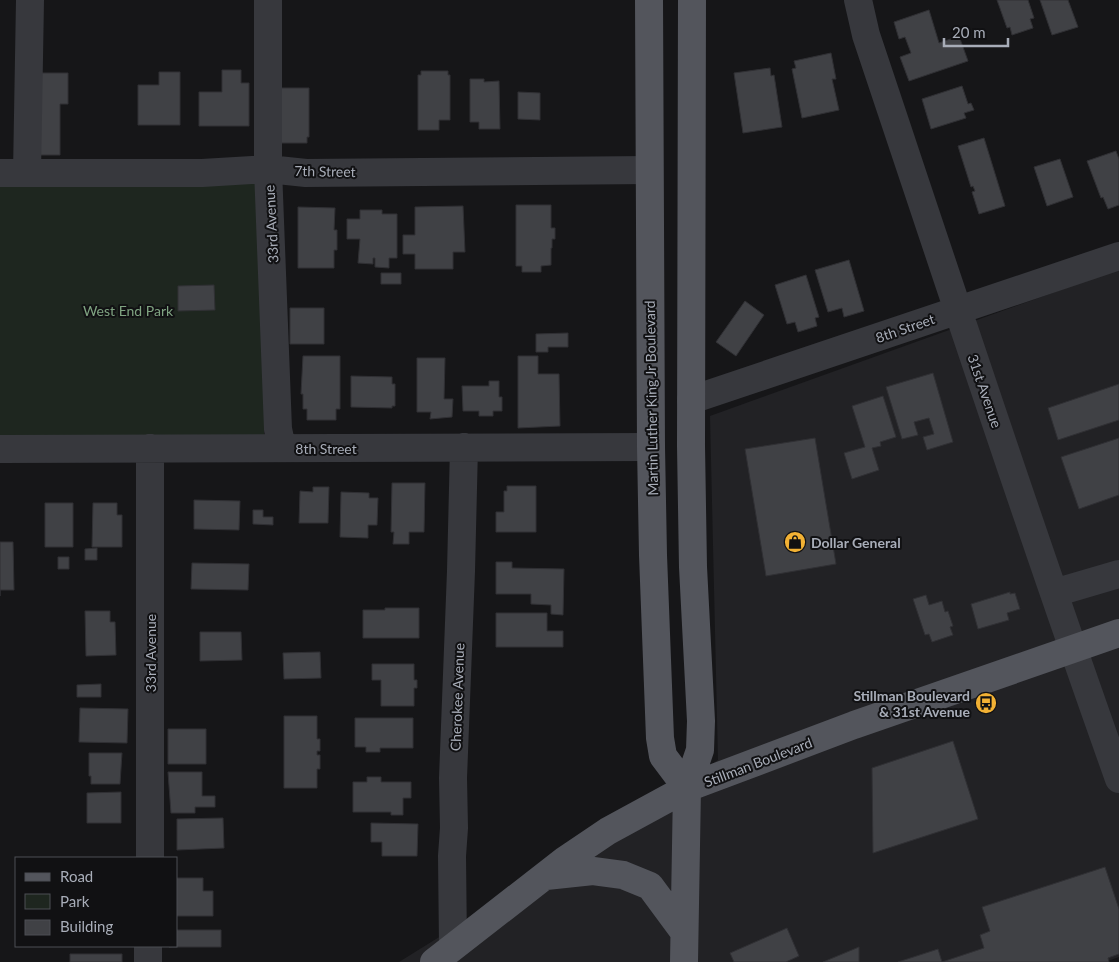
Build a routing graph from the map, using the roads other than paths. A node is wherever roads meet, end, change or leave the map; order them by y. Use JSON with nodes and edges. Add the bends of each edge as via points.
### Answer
{"nodes":[{"id":1,"x":30,"y":0,"type":"edge"},
{"id":2,"x":268,"y":0,"type":"edge"},
{"id":3,"x":650,"y":0,"type":"edge"},
{"id":4,"x":692,"y":0,"type":"edge"},
{"id":5,"x":858,"y":0,"type":"edge"},
{"id":6,"x":268,"y":169,"type":"junction"},
{"id":7,"x":649,"y":170,"type":"junction"},
{"id":8,"x":0,"y":172,"type":"edge"},
{"id":9,"x":27,"y":172,"type":"junction"},
{"id":10,"x":1119,"y":256,"type":"edge"},
{"id":11,"x":957,"y":310,"type":"junction"},
{"id":12,"x":691,"y":400,"type":"junction"},
{"id":13,"x":464,"y":447,"type":"junction"},
{"id":14,"x":651,"y":447,"type":"junction"},
{"id":15,"x":150,"y":448,"type":"junction"},
{"id":16,"x":282,"y":448,"type":"junction"},
{"id":17,"x":0,"y":449,"type":"edge"},
{"id":18,"x":1119,"y":574,"type":"edge"},
{"id":19,"x":1054,"y":593,"type":"junction"},
{"id":20,"x":1119,"y":634,"type":"edge"},
{"id":21,"x":1073,"y":649,"type":"junction"},
{"id":22,"x":1119,"y":779,"type":"edge"},
{"id":23,"x":687,"y":788,"type":"junction"},
{"id":24,"x":150,"y":857,"type":"edge"},
{"id":25,"x":546,"y":876,"type":"junction"},
{"id":26,"x":684,"y":932,"type":"junction"},
{"id":27,"x":148,"y":947,"type":"edge"},
{"id":28,"x":443,"y":954,"type":"edge"},
{"id":29,"x":148,"y":962,"type":"edge"},
{"id":30,"x":684,"y":962,"type":"edge"}],
"edges":[{"from":1,"to":9,"type":"street"},
{"from":2,"to":6,"type":"street","name":"33rd Avenue"},
{"from":3,"to":7,"type":"main road","name":"Martin Luther King Jr Boulevard"},
{"from":4,"to":12,"type":"main road"},
{"from":5,"to":11,"type":"street","name":"31st Avenue","via":[[866,34]]},
{"from":6,"to":7,"type":"street","name":"7th Street","via":[[306,172]]},
{"from":6,"to":9,"type":"street","name":"7th Street"},
{"from":6,"to":16,"type":"street","name":"33rd Avenue","via":[[278,429]]},
{"from":7,"to":14,"type":"main road","name":"Martin Luther King Jr Boulevard"},
{"from":8,"to":9,"type":"street","name":"7th Street"},
{"from":10,"to":11,"type":"street","name":"8th Street"},
{"from":11,"to":12,"type":"street","name":"8th Street"},
{"from":11,"to":19,"type":"street","name":"31st Avenue"},
{"from":12,"to":23,"type":"main road","via":[[701,721],[700,750]]},
{"from":13,"to":14,"type":"street","name":"8th Street"},
{"from":13,"to":16,"type":"street","name":"8th Street"},
{"from":13,"to":28,"type":"street","name":"Cherokee Avenue","via":[[454,828]]},
{"from":14,"to":23,"type":"main road","name":"Martin Luther King Jr Boulevard","via":[[660,738],[663,756]]},
{"from":15,"to":16,"type":"street","name":"8th Street"},
{"from":15,"to":17,"type":"street","name":"8th Street"},
{"from":15,"to":24,"type":"street","name":"33rd Avenue"},
{"from":18,"to":19,"type":"street"},
{"from":19,"to":21,"type":"street","name":"31st Avenue"},
{"from":20,"to":21,"type":"main road","name":"Stillman Boulevard"},
{"from":21,"to":22,"type":"street","name":"31st Avenue"},
{"from":21,"to":23,"type":"main road","name":"Stillman Boulevard"},
{"from":23,"to":25,"type":"main road","name":"Stillman Boulevard","via":[[608,831]]},
{"from":23,"to":26,"type":"main road"},
{"from":25,"to":26,"type":"main road","via":[[593,871],[623,875],[650,886]]},
{"from":25,"to":28,"type":"main road","name":"Stillman Boulevard"},
{"from":26,"to":30,"type":"main road"},
{"from":27,"to":29,"type":"street"}]}
